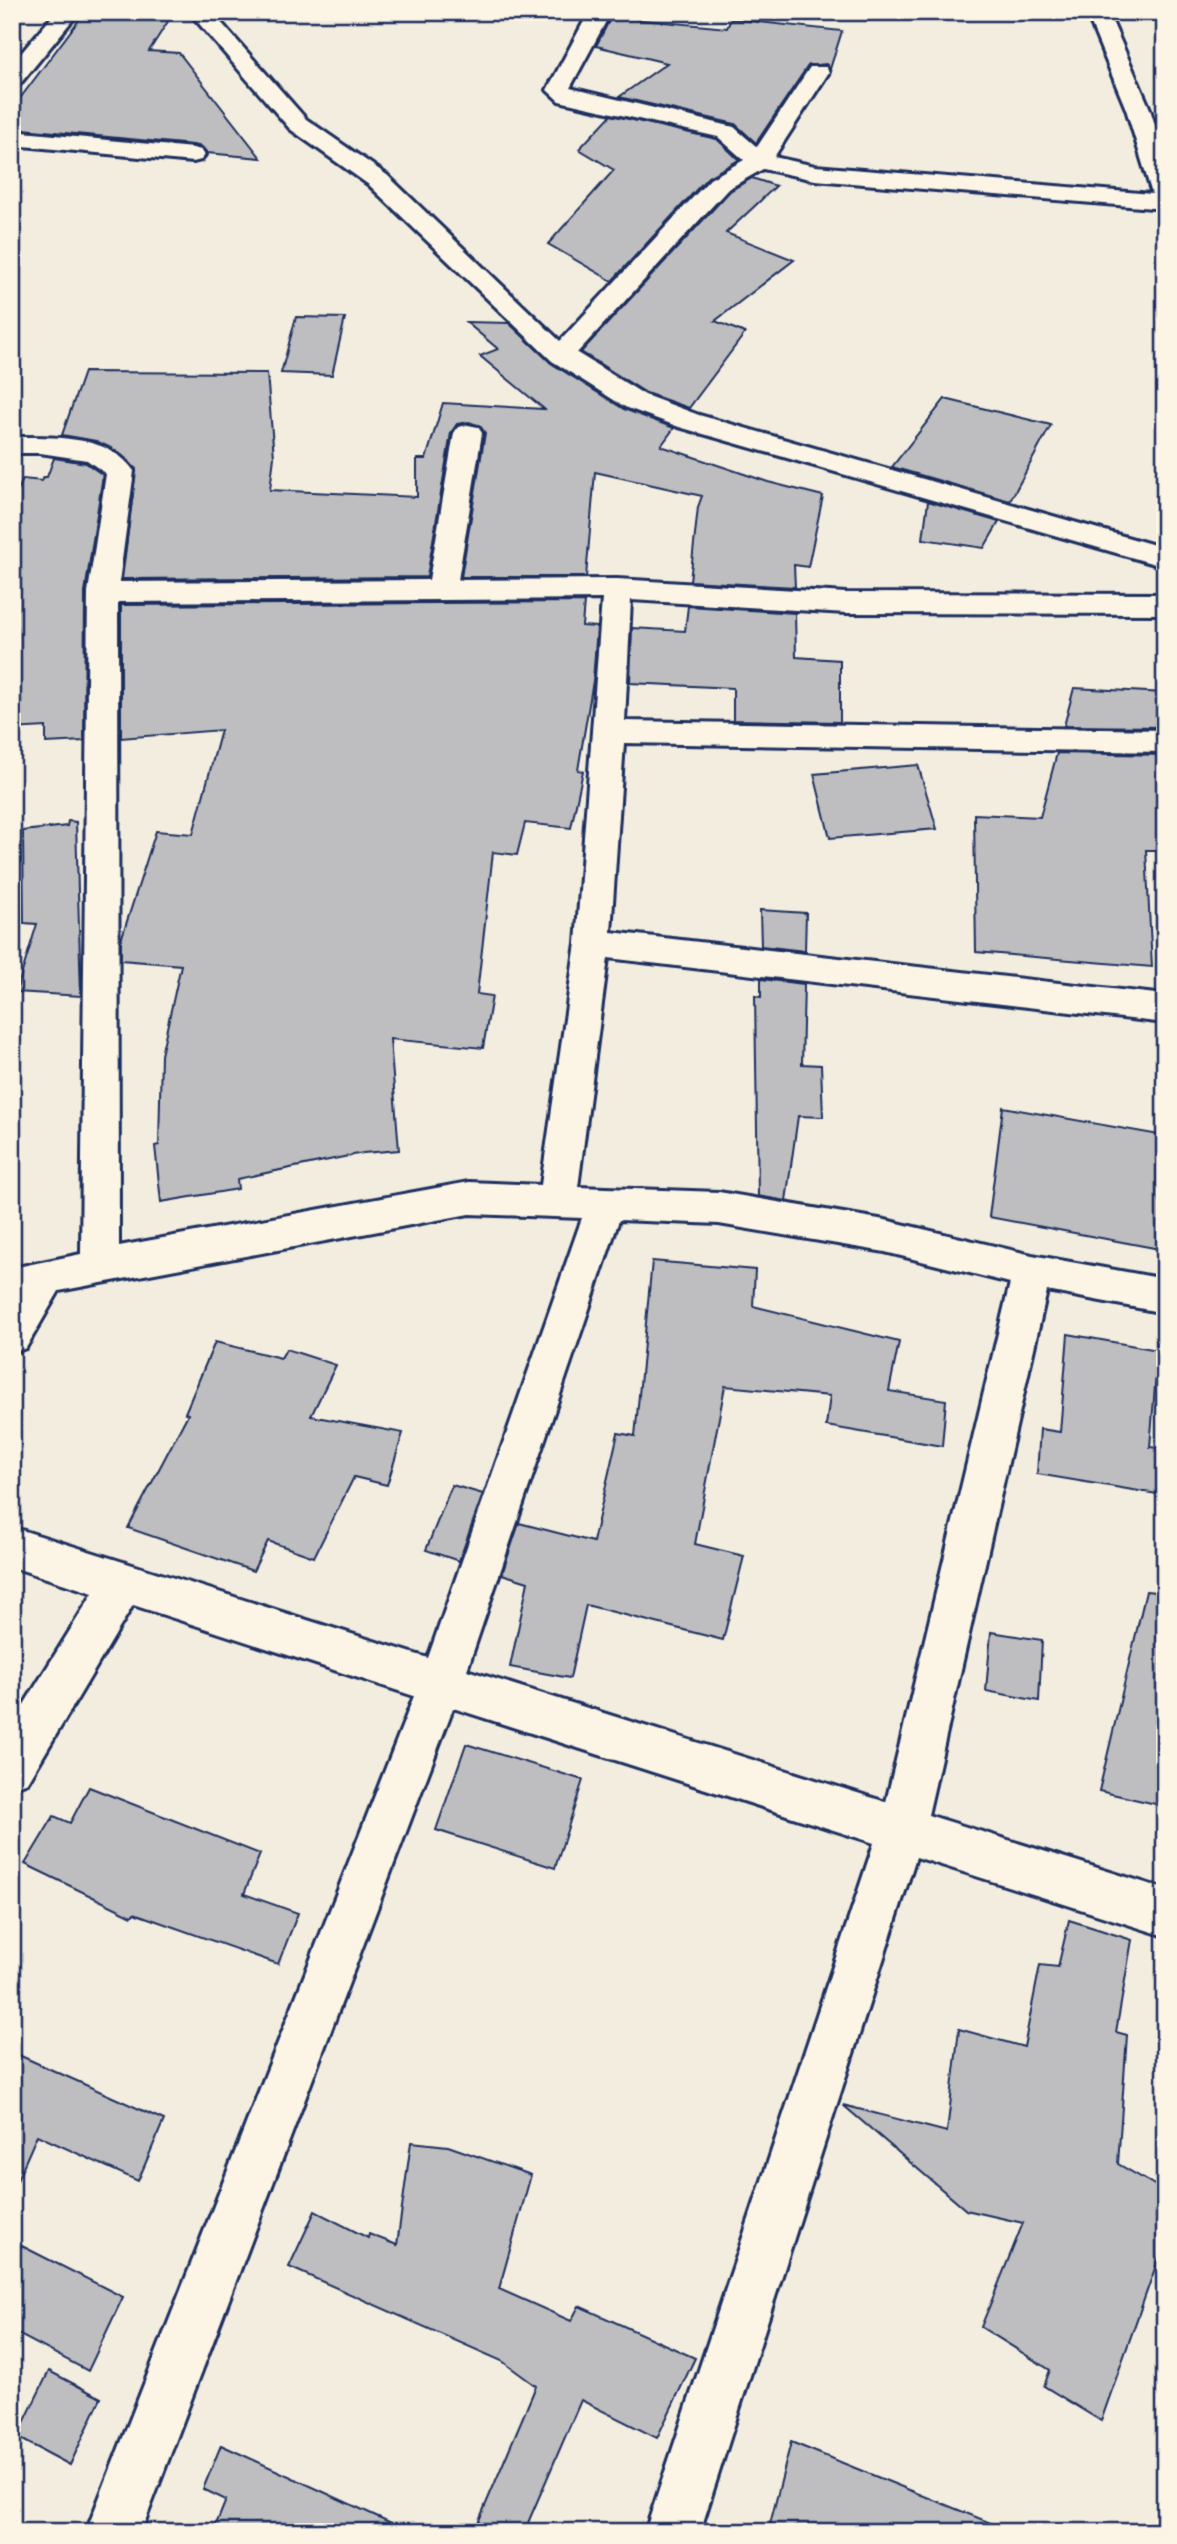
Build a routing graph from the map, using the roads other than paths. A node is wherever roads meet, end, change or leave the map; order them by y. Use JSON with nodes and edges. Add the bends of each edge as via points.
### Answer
{"nodes":[{"id":1,"x":68,"y":12,"type":"edge"},
{"id":2,"x":200,"y":12,"type":"edge"},
{"id":3,"x":600,"y":12,"type":"edge"},
{"id":4,"x":1097,"y":12,"type":"edge"},
{"id":5,"x":818,"y":72,"type":"dead end"},
{"id":6,"x":12,"y":79,"type":"edge"},
{"id":7,"x":12,"y":138,"type":"edge"},
{"id":8,"x":193,"y":155,"type":"dead end"},
{"id":9,"x":759,"y":160,"type":"junction"},
{"id":10,"x":1165,"y":195,"type":"edge"},
{"id":11,"x":1165,"y":202,"type":"edge"},
{"id":12,"x":561,"y":355,"type":"junction"},
{"id":13,"x":468,"y":433,"type":"dead end"},
{"id":14,"x":12,"y":445,"type":"edge"},
{"id":15,"x":1165,"y":558,"type":"edge"},
{"id":16,"x":617,"y":589,"type":"junction"},
{"id":17,"x":442,"y":591,"type":"junction"},
{"id":18,"x":103,"y":592,"type":"junction"},
{"id":19,"x":1165,"y":604,"type":"edge"},
{"id":20,"x":609,"y":732,"type":"junction"},
{"id":21,"x":1165,"y":741,"type":"edge"},
{"id":22,"x":593,"y":943,"type":"junction"},
{"id":23,"x":1165,"y":1009,"type":"edge"},
{"id":24,"x":557,"y":1202,"type":"junction"},
{"id":25,"x":606,"y":1203,"type":"junction"},
{"id":26,"x":100,"y":1266,"type":"junction"},
{"id":27,"x":1032,"y":1272,"type":"junction"},
{"id":28,"x":29,"y":1281,"type":"edge"},
{"id":29,"x":1165,"y":1296,"type":"edge"},
{"id":30,"x":12,"y":1336,"type":"edge"},
{"id":31,"x":12,"y":1547,"type":"edge"},
{"id":32,"x":123,"y":1582,"type":"junction"},
{"id":33,"x":441,"y":1683,"type":"junction"},
{"id":34,"x":12,"y":1766,"type":"edge"},
{"id":35,"x":902,"y":1829,"type":"junction"},
{"id":36,"x":1165,"y":1913,"type":"edge"},
{"id":37,"x":113,"y":2532,"type":"edge"},
{"id":38,"x":672,"y":2532,"type":"edge"}],
"edges":[{"from":1,"to":6,"type":"street"},
{"from":2,"to":12,"type":"street","via":[[298,124],[378,180]]},
{"from":3,"to":9,"type":"street","via":[[558,90],[567,96],[726,132]]},
{"from":4,"to":10,"type":"street","via":[[1138,109]]},
{"from":5,"to":9,"type":"street"},
{"from":7,"to":8,"type":"street"},
{"from":9,"to":11,"type":"street","via":[[815,173]]},
{"from":9,"to":12,"type":"street","via":[[719,184]]},
{"from":12,"to":15,"type":"street","via":[[635,401],[690,421]]},
{"from":13,"to":17,"type":"street"},
{"from":14,"to":18,"type":"street","via":[[95,453],[120,471]]},
{"from":16,"to":17,"type":"street"},
{"from":16,"to":19,"type":"street","via":[[846,603]]},
{"from":16,"to":20,"type":"street"},
{"from":17,"to":18,"type":"street"},
{"from":18,"to":26,"type":"street"},
{"from":20,"to":21,"type":"street"},
{"from":20,"to":22,"type":"street"},
{"from":22,"to":23,"type":"street"},
{"from":22,"to":24,"type":"street"},
{"from":24,"to":25,"type":"street"},
{"from":24,"to":26,"type":"street","via":[[469,1198]]},
{"from":25,"to":27,"type":"street","via":[[719,1208],[885,1236]]},
{"from":25,"to":33,"type":"street"},
{"from":26,"to":28,"type":"street"},
{"from":27,"to":29,"type":"street"},
{"from":27,"to":35,"type":"street"},
{"from":28,"to":30,"type":"street"},
{"from":31,"to":32,"type":"street"},
{"from":32,"to":33,"type":"street"},
{"from":32,"to":34,"type":"street"},
{"from":33,"to":35,"type":"street"},
{"from":33,"to":37,"type":"street"},
{"from":35,"to":36,"type":"street"},
{"from":35,"to":38,"type":"street"}]}
